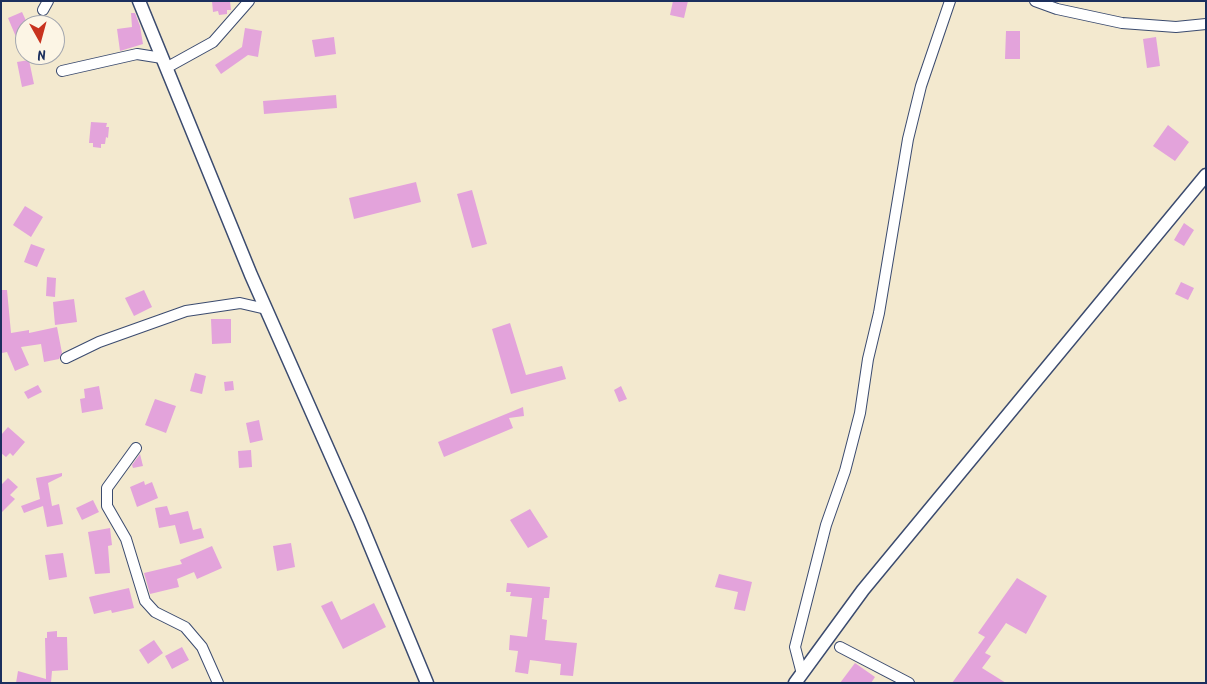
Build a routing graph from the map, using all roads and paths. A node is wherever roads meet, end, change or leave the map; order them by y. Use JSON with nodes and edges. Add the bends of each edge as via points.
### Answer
{"nodes":[{"id":1,"x":139,"y":1,"type":"edge"},
{"id":2,"x":249,"y":1,"type":"edge"},
{"id":3,"x":950,"y":1,"type":"edge"},
{"id":4,"x":1035,"y":1,"type":"edge"},
{"id":5,"x":1206,"y":24,"type":"edge"},
{"id":6,"x":164,"y":63,"type":"junction"},
{"id":7,"x":62,"y":71,"type":"dead end"},
{"id":8,"x":1206,"y":176,"type":"edge"},
{"id":9,"x":266,"y":309,"type":"junction"},
{"id":10,"x":66,"y":358,"type":"dead end"},
{"id":11,"x":136,"y":448,"type":"dead end"},
{"id":12,"x":840,"y":647,"type":"dead end"},
{"id":13,"x":798,"y":678,"type":"edge"},
{"id":14,"x":218,"y":683,"type":"edge"},
{"id":15,"x":426,"y":683,"type":"edge"},
{"id":16,"x":909,"y":683,"type":"edge"}],
"edges":[{"from":1,"to":6,"type":"street"},
{"from":2,"to":6,"type":"street","via":[[212,42]]},
{"from":3,"to":13,"type":"street","via":[[921,86],[899,188],[860,413],[826,525],[795,648]]},
{"from":4,"to":5,"type":"street","via":[[1122,23],[1176,27]]},
{"from":6,"to":7,"type":"street","via":[[137,54]]},
{"from":6,"to":9,"type":"street"},
{"from":8,"to":13,"type":"street","via":[[863,590]]},
{"from":9,"to":10,"type":"street","via":[[240,304],[186,311],[99,342]]},
{"from":9,"to":15,"type":"street","via":[[359,519]]},
{"from":11,"to":14,"type":"street","via":[[107,488],[107,506],[126,540],[145,601],[155,612],[185,627],[202,647]]},
{"from":12,"to":16,"type":"street"}]}
